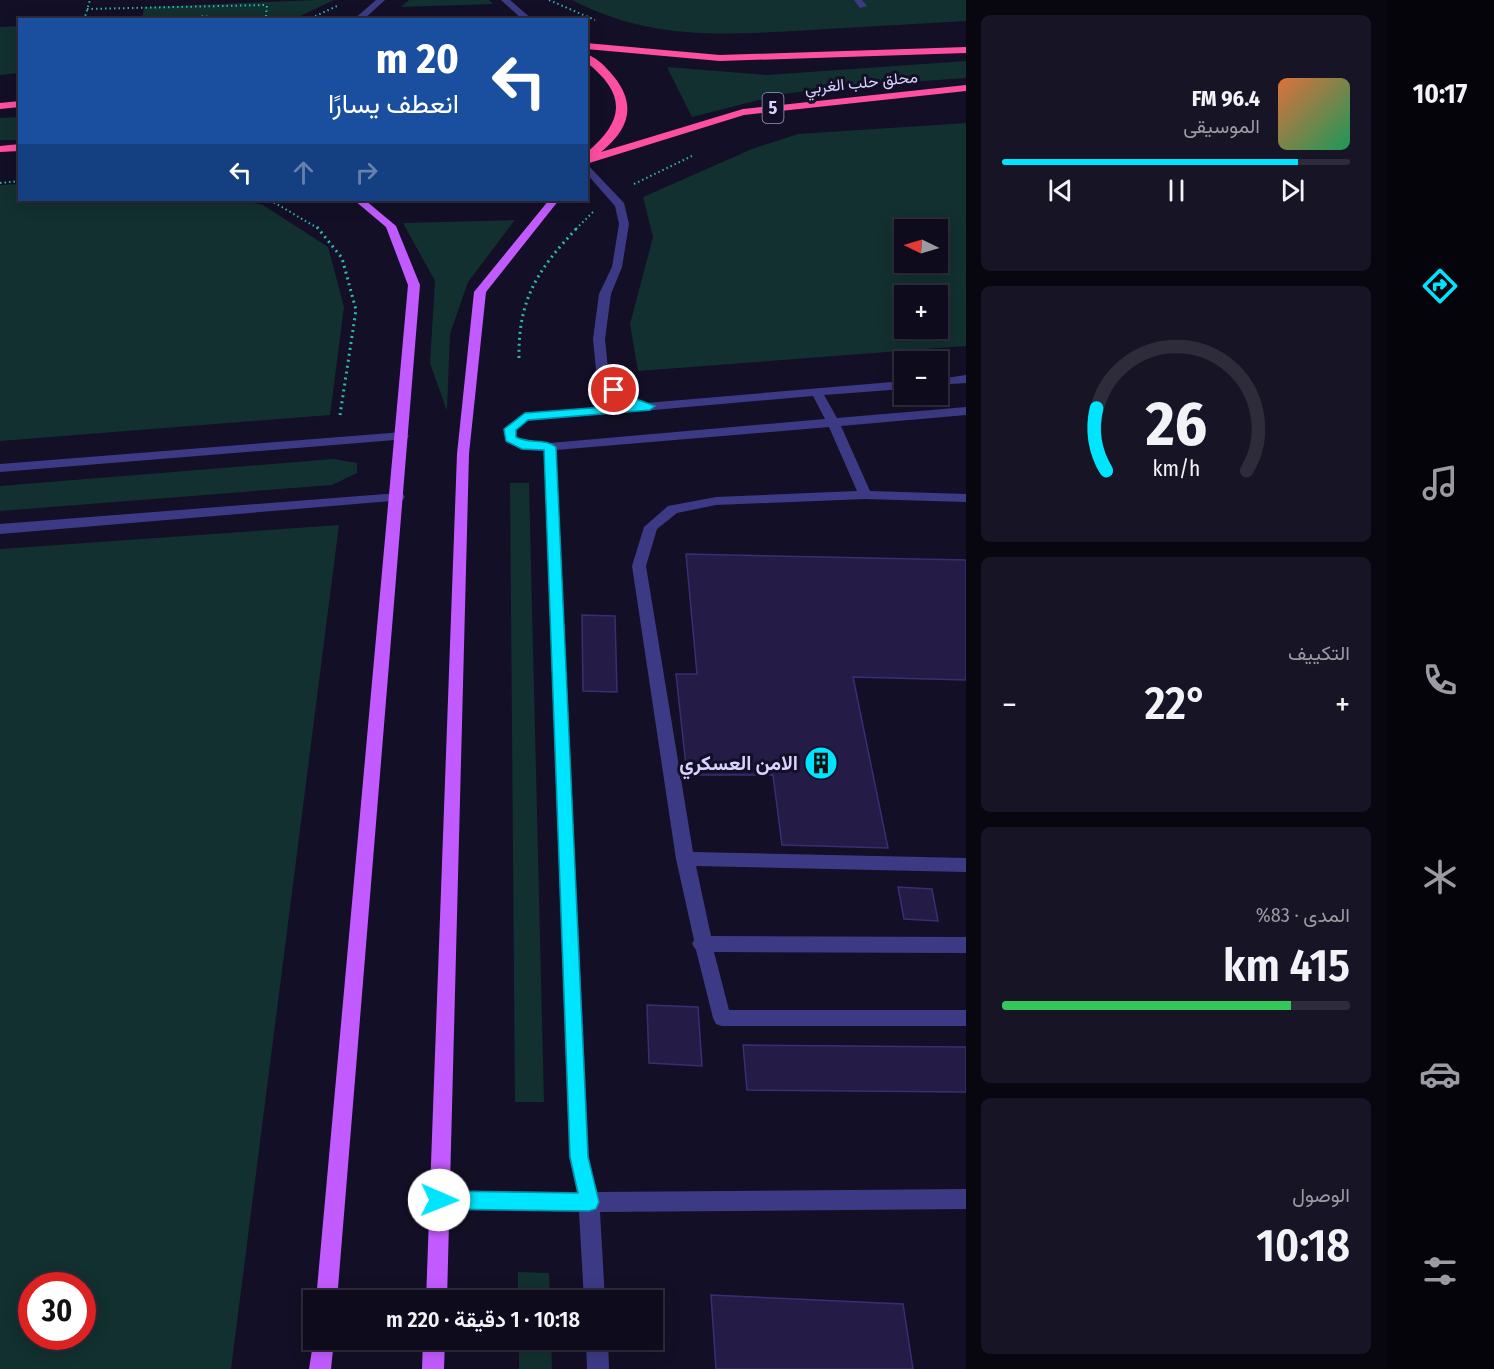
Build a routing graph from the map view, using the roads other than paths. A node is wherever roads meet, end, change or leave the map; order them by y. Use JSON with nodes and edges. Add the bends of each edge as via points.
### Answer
{"nodes":[{"id":1,"x":381,"y":0,"type":"edge"},
{"id":2,"x":505,"y":0,"type":"edge"},
{"id":3,"x":359,"y":18,"type":"edge"},
{"id":4,"x":527,"y":18,"type":"edge"},
{"id":5,"x":588,"y":46,"type":"edge"},
{"id":6,"x":966,"y":50,"type":"edge"},
{"id":7,"x":588,"y":59,"type":"edge"},
{"id":8,"x":966,"y":88,"type":"edge"},
{"id":9,"x":18,"y":104,"type":"edge"},
{"id":10,"x":0,"y":106,"type":"edge"},
{"id":11,"x":18,"y":147,"type":"edge"},
{"id":12,"x":0,"y":148,"type":"edge"},
{"id":13,"x":588,"y":158,"type":"edge"},
{"id":14,"x":588,"y":159,"type":"edge"},
{"id":15,"x":588,"y":168,"type":"edge"},
{"id":16,"x":360,"y":201,"type":"edge"},
{"id":17,"x":553,"y":201,"type":"edge"},
{"id":18,"x":966,"y":379,"type":"edge"},
{"id":19,"x":948,"y":381,"type":"edge"},
{"id":20,"x":894,"y":386,"type":"edge"},
{"id":21,"x":817,"y":393,"type":"junction"},
{"id":22,"x":650,"y":406,"type":"junction"},
{"id":23,"x":966,"y":411,"type":"edge"},
{"id":24,"x":834,"y":424,"type":"junction"},
{"id":25,"x":403,"y":436,"type":"junction"},
{"id":26,"x":550,"y":447,"type":"junction"},
{"id":27,"x":0,"y":468,"type":"edge"},
{"id":28,"x":864,"y":495,"type":"junction"},
{"id":29,"x":398,"y":497,"type":"junction"},
{"id":30,"x":966,"y":498,"type":"edge"},
{"id":31,"x":0,"y":529,"type":"edge"},
{"id":32,"x":684,"y":859,"type":"junction"},
{"id":33,"x":966,"y":865,"type":"edge"},
{"id":34,"x":701,"y":944,"type":"junction"},
{"id":35,"x":966,"y":945,"type":"edge"},
{"id":36,"x":966,"y":1018,"type":"edge"},
{"id":37,"x":966,"y":1199,"type":"edge"},
{"id":38,"x":439,"y":1200,"type":"junction"},
{"id":39,"x":589,"y":1202,"type":"junction"},
{"id":40,"x":327,"y":1290,"type":"edge"},
{"id":41,"x":436,"y":1290,"type":"edge"},
{"id":42,"x":594,"y":1290,"type":"edge"},
{"id":43,"x":322,"y":1350,"type":"edge"},
{"id":44,"x":434,"y":1350,"type":"edge"},
{"id":45,"x":597,"y":1350,"type":"edge"},
{"id":46,"x":320,"y":1369,"type":"edge"},
{"id":47,"x":434,"y":1369,"type":"edge"},
{"id":48,"x":598,"y":1369,"type":"edge"}],
"edges":[{"from":1,"to":3,"type":"street"},
{"from":2,"to":4,"type":"street"},
{"from":5,"to":6,"type":"highway","name":"محلق حلب الغربي","via":[[720,58]]},
{"from":7,"to":13,"type":"highway","via":[[615,81],[623,97],[624,114],[617,131]]},
{"from":8,"to":14,"type":"highway","name":"محلق حلب الغربي","number":"5","via":[[743,112]]},
{"from":9,"to":10,"type":"highway"},
{"from":11,"to":12,"type":"highway"},
{"from":15,"to":22,"type":"street","via":[[620,205],[624,224],[600,328],[603,380],[624,399]]},
{"from":16,"to":25,"type":"main road","via":[[392,226],[414,285]]},
{"from":17,"to":38,"type":"main road","via":[[480,292],[463,454]]},
{"from":18,"to":19,"type":"street"},
{"from":20,"to":21,"type":"street"},
{"from":21,"to":22,"type":"street"},
{"from":21,"to":24,"type":"street"},
{"from":22,"to":26,"type":"street","via":[[525,417],[510,429],[510,439],[522,446]]},
{"from":23,"to":24,"type":"street"},
{"from":24,"to":26,"type":"street"},
{"from":24,"to":28,"type":"street"},
{"from":25,"to":27,"type":"street"},
{"from":25,"to":29,"type":"main road"},
{"from":26,"to":39,"type":"street","via":[[579,1157]]},
{"from":28,"to":30,"type":"street"},
{"from":28,"to":32,"type":"street","via":[[716,501],[673,508],[651,527],[639,566]]},
{"from":29,"to":31,"type":"street"},
{"from":29,"to":40,"type":"main road"},
{"from":32,"to":33,"type":"street"},
{"from":32,"to":34,"type":"street"},
{"from":34,"to":35,"type":"street"},
{"from":34,"to":36,"type":"street","via":[[722,1018]]},
{"from":37,"to":39,"type":"street"},
{"from":38,"to":39,"type":"street"},
{"from":38,"to":41,"type":"main road"},
{"from":39,"to":42,"type":"street"},
{"from":43,"to":46,"type":"main road"},
{"from":44,"to":47,"type":"main road"},
{"from":45,"to":48,"type":"street"}]}
